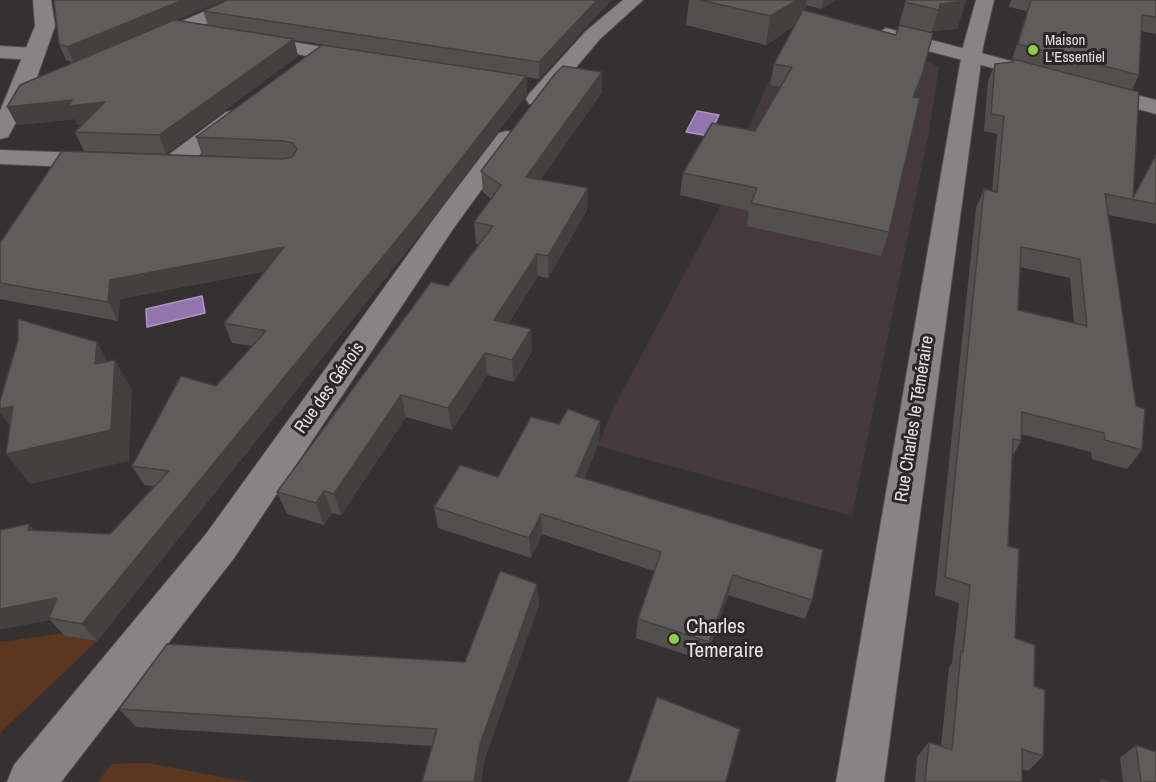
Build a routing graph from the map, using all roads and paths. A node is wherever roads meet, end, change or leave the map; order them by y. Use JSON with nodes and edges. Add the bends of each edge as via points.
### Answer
{"nodes":[{"id":1,"x":42,"y":0,"type":"edge"},
{"id":2,"x":246,"y":0,"type":"edge"},
{"id":3,"x":634,"y":0,"type":"edge"},
{"id":4,"x":985,"y":0,"type":"edge"},
{"id":5,"x":179,"y":29,"type":"junction"},
{"id":6,"x":869,"y":29,"type":"edge"},
{"id":7,"x":214,"y":35,"type":"edge"},
{"id":8,"x":238,"y":39,"type":"edge"},
{"id":9,"x":136,"y":47,"type":"edge"},
{"id":10,"x":0,"y":52,"type":"edge"},
{"id":11,"x":320,"y":53,"type":"junction"},
{"id":12,"x":34,"y":54,"type":"junction"},
{"id":13,"x":973,"y":56,"type":"junction"},
{"id":14,"x":379,"y":62,"type":"edge"},
{"id":15,"x":292,"y":74,"type":"edge"},
{"id":16,"x":521,"y":85,"type":"edge"},
{"id":17,"x":40,"y":88,"type":"edge"},
{"id":18,"x":545,"y":88,"type":"junction"},
{"id":19,"x":19,"y":96,"type":"junction"},
{"id":20,"x":255,"y":102,"type":"edge"},
{"id":21,"x":1156,"y":107,"type":"edge"},
{"id":22,"x":0,"y":132,"type":"edge"},
{"id":23,"x":0,"y":157,"type":"edge"},
{"id":24,"x":172,"y":164,"type":"junction"},
{"id":25,"x":207,"y":165,"type":"edge"},
{"id":26,"x":31,"y":782,"type":"edge"},
{"id":27,"x":860,"y":782,"type":"edge"}],
"edges":[{"from":1,"to":12,"type":"street","via":[[45,26]]},
{"from":2,"to":5,"type":"street"},
{"from":3,"to":18,"type":"street","name":"Rue des Génois","via":[[593,35]]},
{"from":4,"to":13,"type":"street","name":"Rue Charles le Téméraire"},
{"from":5,"to":7,"type":"street"},
{"from":5,"to":9,"type":"street"},
{"from":6,"to":13,"type":"street"},
{"from":8,"to":11,"type":"street"},
{"from":10,"to":12,"type":"street"},
{"from":11,"to":14,"type":"street"},
{"from":11,"to":15,"type":"street"},
{"from":12,"to":19,"type":"street"},
{"from":13,"to":21,"type":"street"},
{"from":13,"to":27,"type":"street","name":"Rue Charles le Téméraire"},
{"from":16,"to":18,"type":"street"},
{"from":17,"to":19,"type":"street"},
{"from":18,"to":26,"type":"street","name":"Rue des Génois","via":[[442,226],[220,546]]},
{"from":19,"to":22,"type":"street"},
{"from":20,"to":24,"type":"street"},
{"from":23,"to":24,"type":"street"},
{"from":24,"to":25,"type":"street"}]}
